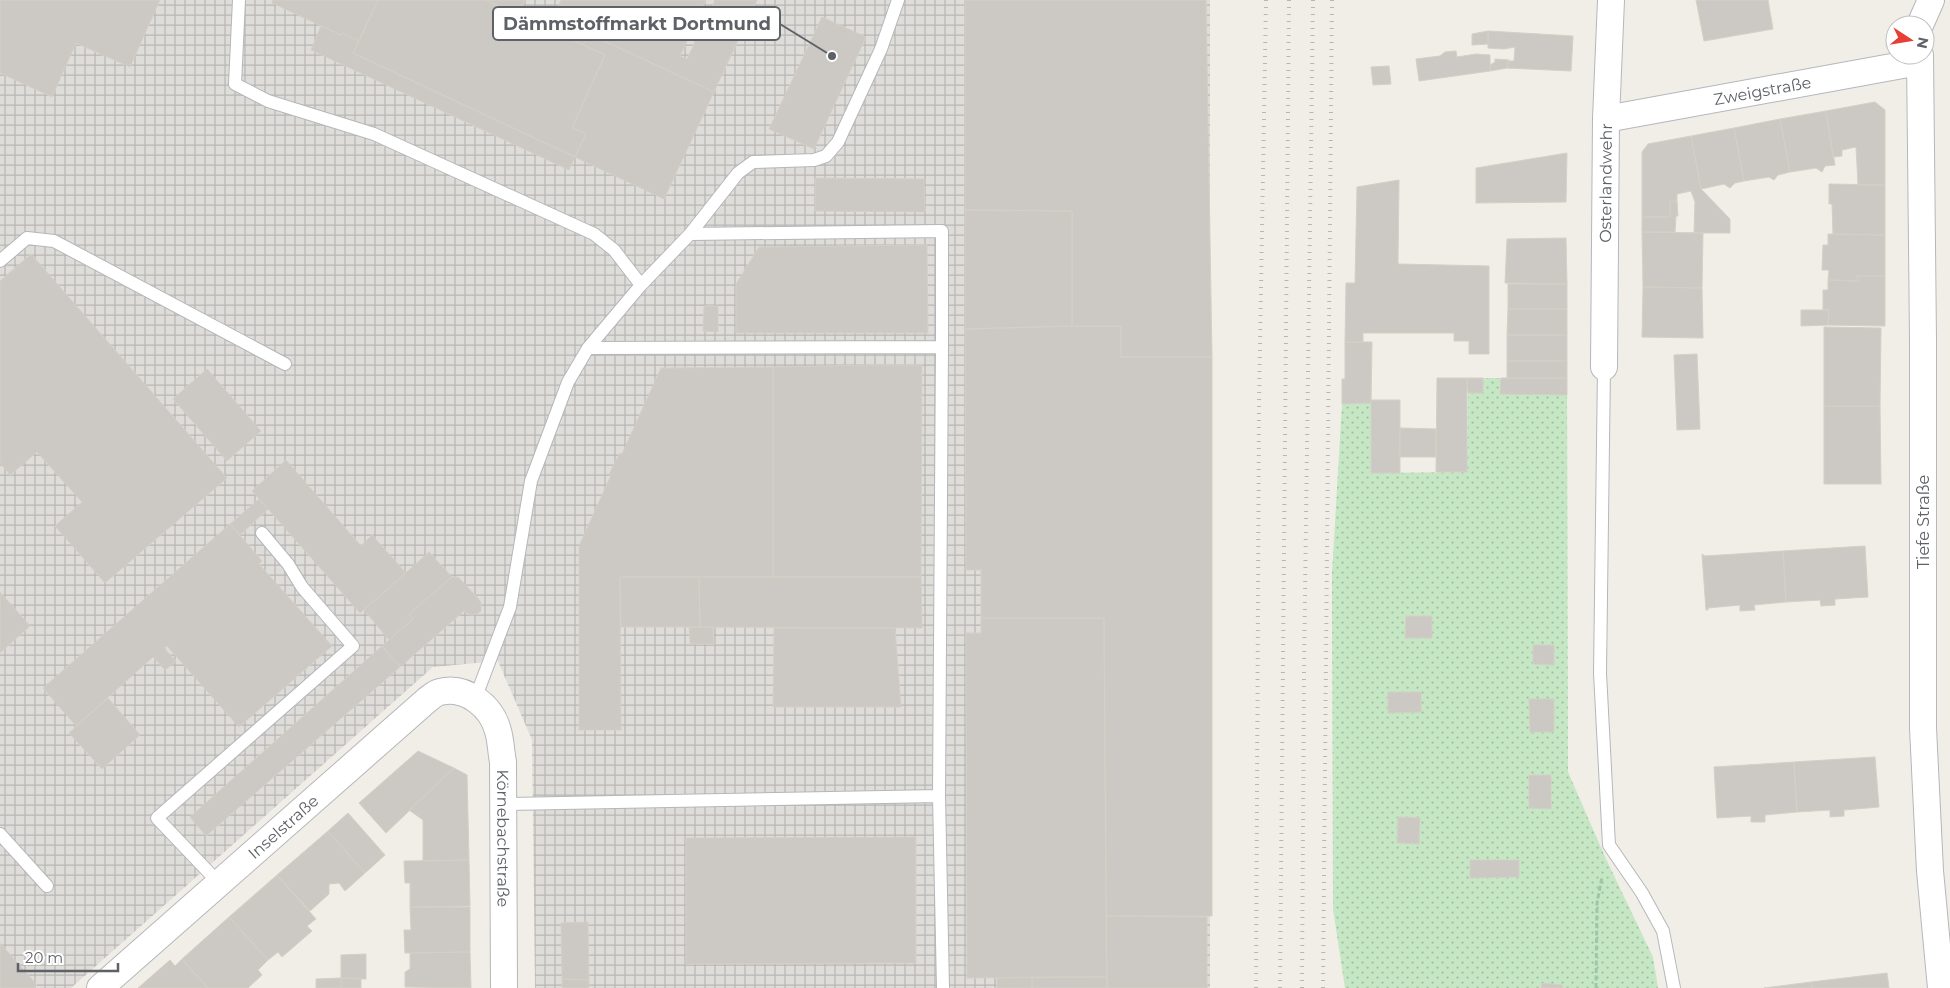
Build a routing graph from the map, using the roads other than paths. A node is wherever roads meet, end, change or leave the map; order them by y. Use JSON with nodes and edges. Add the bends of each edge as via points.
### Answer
{"nodes":[{"id":1,"x":239,"y":0,"type":"edge"},
{"id":2,"x":898,"y":0,"type":"edge"},
{"id":3,"x":1611,"y":0,"type":"edge"},
{"id":4,"x":1931,"y":0,"type":"edge"},
{"id":5,"x":1924,"y":15,"type":"edge"},
{"id":6,"x":1889,"y":65,"type":"edge"},
{"id":7,"x":1920,"y":65,"type":"edge"},
{"id":8,"x":1606,"y":119,"type":"junction"},
{"id":9,"x":690,"y":234,"type":"junction"},
{"id":10,"x":0,"y":262,"type":"edge"},
{"id":11,"x":642,"y":286,"type":"junction"},
{"id":12,"x":942,"y":346,"type":"junction"},
{"id":13,"x":588,"y":348,"type":"junction"},
{"id":14,"x":285,"y":364,"type":"dead end"},
{"id":15,"x":1604,"y":367,"type":"joint"},
{"id":16,"x":262,"y":533,"type":"dead end"},
{"id":17,"x":475,"y":698,"type":"junction"},
{"id":18,"x":939,"y":796,"type":"junction"},
{"id":19,"x":503,"y":804,"type":"junction"},
{"id":20,"x":0,"y":834,"type":"edge"},
{"id":21,"x":218,"y":882,"type":"junction"},
{"id":22,"x":47,"y":886,"type":"dead end"},
{"id":23,"x":100,"y":988,"type":"edge"},
{"id":24,"x":504,"y":988,"type":"edge"},
{"id":25,"x":942,"y":988,"type":"edge"},
{"id":26,"x":1674,"y":988,"type":"edge"},
{"id":27,"x":1941,"y":988,"type":"edge"}],
"edges":[{"from":1,"to":11,"type":"lane","via":[[235,84],[268,102],[374,134],[594,234],[614,250]]},
{"from":2,"to":9,"type":"lane","via":[[882,49],[838,142],[826,156],[814,160],[753,162],[738,173]]},
{"from":3,"to":8,"type":"street","name":"Osterlandwehr"},
{"from":4,"to":5,"type":"street"},
{"from":6,"to":8,"type":"street","name":"Zweigstraße"},
{"from":7,"to":27,"type":"street","name":"Tiefe Straße","via":[[1924,340],[1923,728],[1930,871]]},
{"from":8,"to":15,"type":"street","name":"Osterlandwehr"},
{"from":9,"to":11,"type":"lane"},
{"from":9,"to":12,"type":"lane","via":[[942,231]]},
{"from":10,"to":14,"type":"lane","via":[[27,238],[54,241]]},
{"from":11,"to":13,"type":"lane"},
{"from":12,"to":13,"type":"lane"},
{"from":12,"to":18,"type":"lane"},
{"from":13,"to":17,"type":"lane","via":[[568,382],[530,481],[510,607]]},
{"from":15,"to":26,"type":"lane","via":[[1600,673],[1609,844],[1642,893],[1662,931]]},
{"from":16,"to":21,"type":"lane","via":[[302,587],[353,646],[157,818]]},
{"from":17,"to":19,"type":"street","name":"Körnebachstraße","via":[[489,711],[498,730],[503,762]]},
{"from":17,"to":21,"type":"street","name":"Inselstraße","via":[[457,690],[438,692]]},
{"from":18,"to":19,"type":"lane"},
{"from":18,"to":25,"type":"lane"},
{"from":19,"to":24,"type":"street","name":"Körnebachstraße"},
{"from":20,"to":22,"type":"lane"},
{"from":21,"to":23,"type":"street","name":"Inselstraße"}]}
